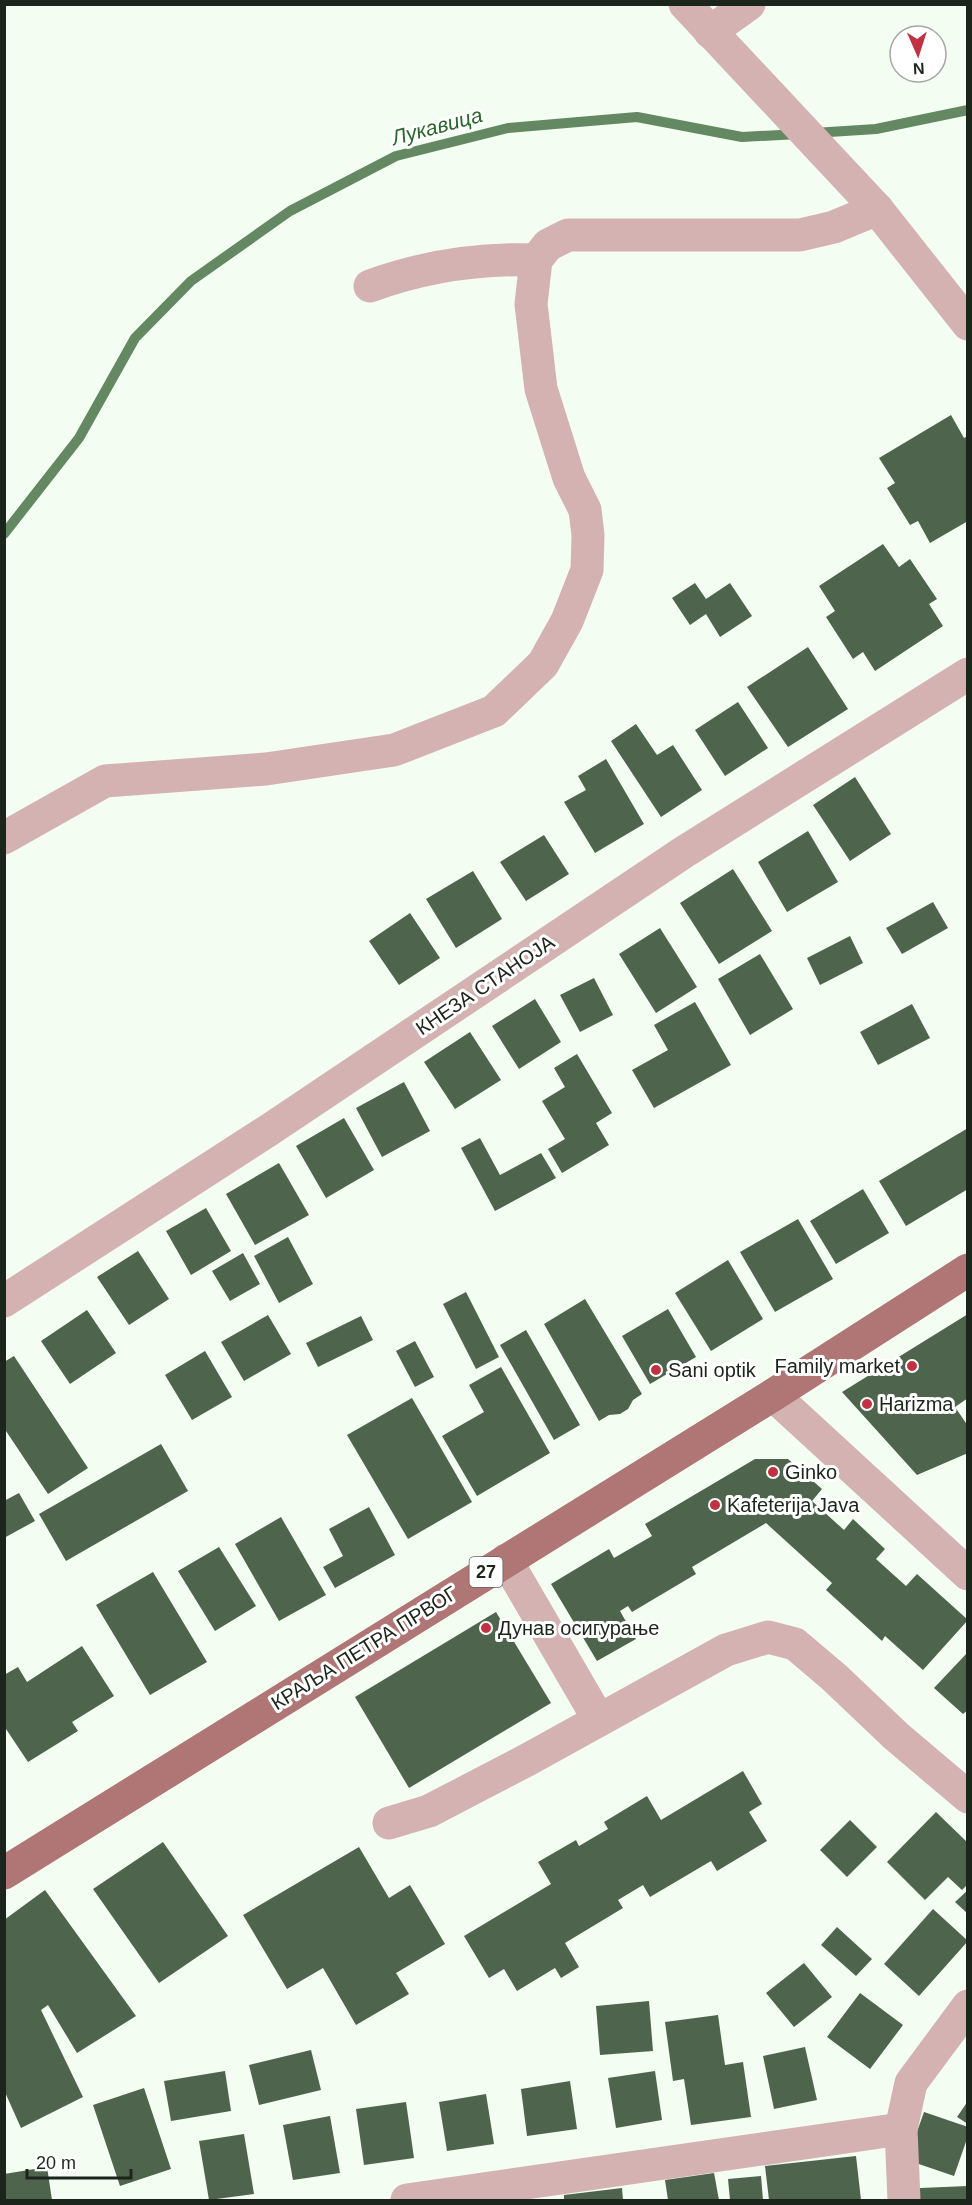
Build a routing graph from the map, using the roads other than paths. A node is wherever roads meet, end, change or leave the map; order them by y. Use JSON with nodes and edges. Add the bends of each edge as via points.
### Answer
{"nodes":[{"id":1,"x":686,"y":4,"type":"edge"},
{"id":2,"x":749,"y":4,"type":"edge"},
{"id":3,"x":710,"y":32,"type":"junction"},
{"id":4,"x":881,"y":214,"type":"junction"},
{"id":5,"x":536,"y":260,"type":"junction"},
{"id":6,"x":370,"y":286,"type":"dead end"},
{"id":7,"x":968,"y":324,"type":"edge"},
{"id":8,"x":968,"y":674,"type":"edge"},
{"id":9,"x":4,"y":838,"type":"edge"},
{"id":10,"x":968,"y":1270,"type":"edge"},
{"id":11,"x":4,"y":1301,"type":"edge"},
{"id":12,"x":773,"y":1395,"type":"junction"},
{"id":13,"x":506,"y":1560,"type":"junction"},
{"id":14,"x":968,"y":1574,"type":"edge"},
{"id":15,"x":599,"y":1720,"type":"junction"},
{"id":16,"x":968,"y":1797,"type":"edge"},
{"id":17,"x":388,"y":1823,"type":"dead end"},
{"id":18,"x":4,"y":1873,"type":"edge"},
{"id":19,"x":968,"y":2006,"type":"edge"},
{"id":20,"x":901,"y":2129,"type":"junction"},
{"id":21,"x":407,"y":2200,"type":"edge"},
{"id":22,"x":904,"y":2200,"type":"edge"}],
"edges":[{"from":1,"to":3,"type":"street"},
{"from":2,"to":3,"type":"street"},
{"from":3,"to":4,"type":"street"},
{"from":4,"to":5,"type":"street","via":[[800,235],[568,236],[548,245]]},
{"from":4,"to":7,"type":"street"},
{"from":5,"to":6,"type":"street","via":[[456,263],[402,274]]},
{"from":5,"to":9,"type":"street","via":[[531,304],[541,389],[569,478],[585,510],[588,535],[587,570],[567,621],[543,664],[494,711],[394,750],[266,769],[105,781]]},
{"from":8,"to":11,"type":"street","name":"КНЕЗА СТАНОЈА","via":[[684,852]]},
{"from":10,"to":12,"type":"main road","name":"КРАЉА ПЕТРА ПРВОГ","number":"27"},
{"from":12,"to":13,"type":"main road","name":"КРАЉА ПЕТРА ПРВОГ","number":"27"},
{"from":12,"to":14,"type":"street"},
{"from":13,"to":15,"type":"street"},
{"from":13,"to":18,"type":"main road","name":"КРАЉА ПЕТРА ПРВОГ","number":"27"},
{"from":15,"to":16,"type":"street","via":[[726,1650],[768,1637],[795,1644]]},
{"from":15,"to":17,"type":"street","via":[[429,1811]]},
{"from":19,"to":20,"type":"street","via":[[911,2083]]},
{"from":20,"to":21,"type":"street"},
{"from":20,"to":22,"type":"street"}]}
